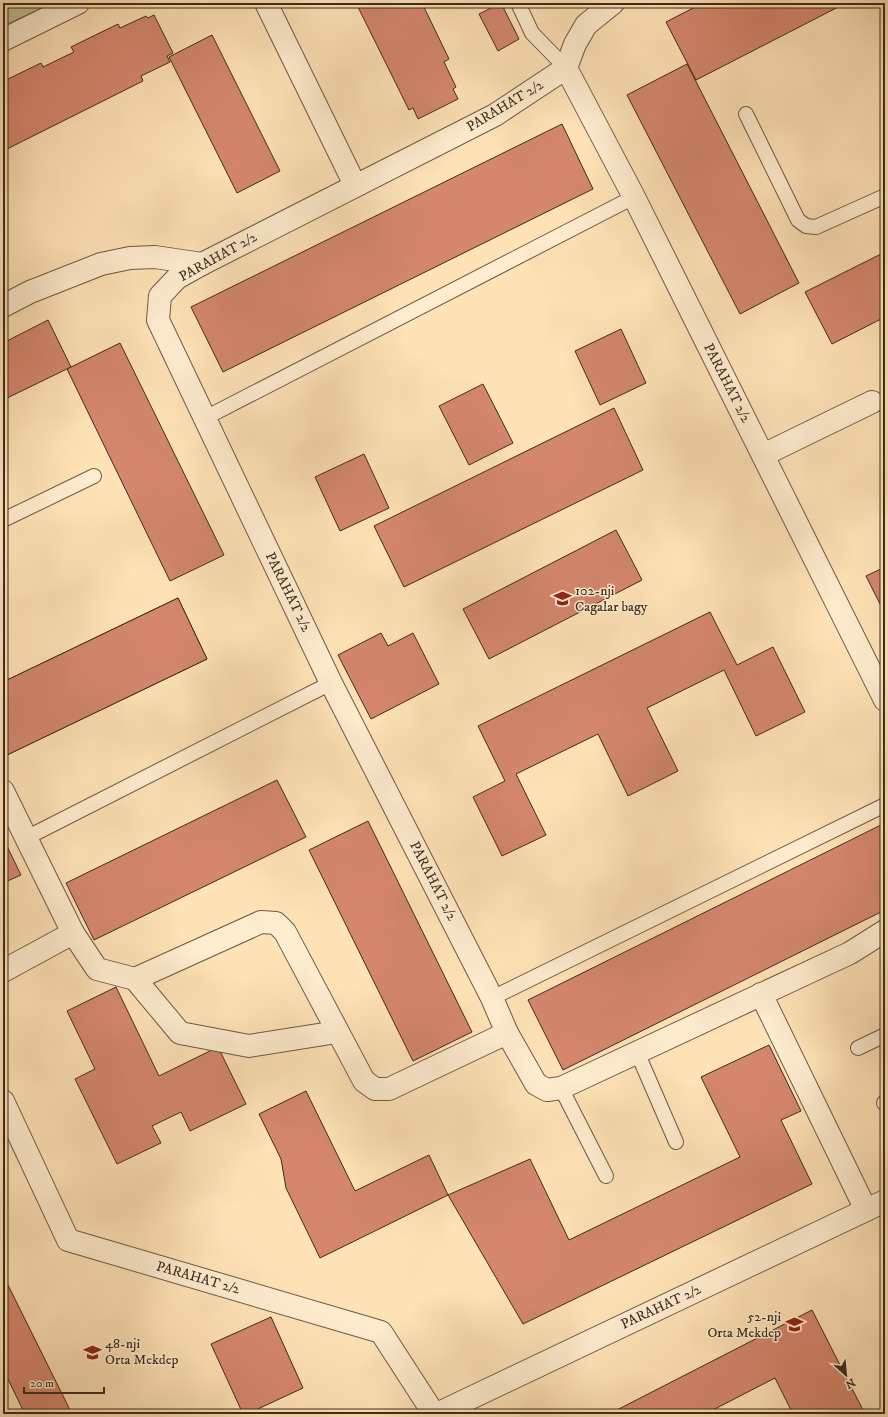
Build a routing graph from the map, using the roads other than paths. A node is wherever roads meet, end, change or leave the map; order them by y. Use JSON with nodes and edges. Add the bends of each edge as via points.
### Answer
{"nodes":[{"id":1,"x":78,"y":3,"type":"edge"},
{"id":2,"x":266,"y":3,"type":"edge"},
{"id":3,"x":518,"y":3,"type":"edge"},
{"id":4,"x":613,"y":3,"type":"edge"},
{"id":5,"x":3,"y":40,"type":"edge"},
{"id":6,"x":566,"y":68,"type":"junction"},
{"id":7,"x":746,"y":114,"type":"dead end"},
{"id":8,"x":356,"y":185,"type":"junction"},
{"id":9,"x":885,"y":196,"type":"edge"},
{"id":10,"x":634,"y":197,"type":"junction"},
{"id":11,"x":202,"y":264,"type":"junction"},
{"id":12,"x":3,"y":306,"type":"edge"},
{"id":13,"x":872,"y":402,"type":"dead end"},
{"id":14,"x":205,"y":418,"type":"junction"},
{"id":15,"x":763,"y":455,"type":"junction"},
{"id":16,"x":94,"y":476,"type":"dead end"},
{"id":17,"x":3,"y":520,"type":"edge"},
{"id":18,"x":331,"y":683,"type":"junction"},
{"id":19,"x":885,"y":700,"type":"edge"},
{"id":20,"x":3,"y":792,"type":"edge"},
{"id":21,"x":885,"y":805,"type":"edge"},
{"id":22,"x":26,"y":838,"type":"junction"},
{"id":23,"x":885,"y":931,"type":"edge"},
{"id":24,"x":73,"y":933,"type":"junction"},
{"id":25,"x":3,"y":971,"type":"edge"},
{"id":26,"x":135,"y":979,"type":"junction"},
{"id":27,"x":761,"y":994,"type":"junction"},
{"id":28,"x":492,"y":998,"type":"junction"},
{"id":29,"x":338,"y":1032,"type":"junction"},
{"id":30,"x":507,"y":1033,"type":"junction"},
{"id":31,"x":885,"y":1035,"type":"edge"},
{"id":32,"x":858,"y":1048,"type":"dead end"},
{"id":33,"x":637,"y":1052,"type":"junction"},
{"id":34,"x":561,"y":1088,"type":"junction"},
{"id":35,"x":3,"y":1101,"type":"edge"},
{"id":36,"x":676,"y":1142,"type":"dead end"},
{"id":37,"x":606,"y":1176,"type":"dead end"},
{"id":38,"x":885,"y":1201,"type":"edge"},
{"id":39,"x":866,"y":1210,"type":"junction"},
{"id":40,"x":434,"y":1414,"type":"edge"},
{"id":41,"x":437,"y":1414,"type":"edge"}],
"edges":[{"from":1,"to":5,"type":"street"},
{"from":2,"to":8,"type":"street"},
{"from":3,"to":6,"type":"lane","via":[[532,33]]},
{"from":4,"to":6,"type":"street","via":[[586,25]]},
{"from":6,"to":8,"type":"street","name":"PARAHAT 2/2","via":[[495,115]]},
{"from":6,"to":10,"type":"street","name":"PARAHAT 2/2"},
{"from":7,"to":9,"type":"lane","via":[[798,220],[806,226],[816,228]]},
{"from":8,"to":11,"type":"street","name":"PARAHAT 2/2"},
{"from":10,"to":14,"type":"lane"},
{"from":10,"to":15,"type":"street","name":"PARAHAT 2/2"},
{"from":11,"to":12,"type":"street","via":[[155,257],[130,258],[101,264],[30,292]]},
{"from":11,"to":14,"type":"street","name":"PARAHAT 2/2","via":[[177,278],[160,296],[158,320]]},
{"from":13,"to":15,"type":"street"},
{"from":14,"to":18,"type":"street","name":"PARAHAT 2/2"},
{"from":15,"to":19,"type":"street","name":"PARAHAT 2/2"},
{"from":16,"to":17,"type":"lane"},
{"from":18,"to":22,"type":"lane"},
{"from":18,"to":28,"type":"street","name":"PARAHAT 2/2"},
{"from":20,"to":22,"type":"street"},
{"from":21,"to":28,"type":"lane"},
{"from":22,"to":24,"type":"street"},
{"from":23,"to":27,"type":"street","via":[[850,953]]},
{"from":24,"to":25,"type":"street"},
{"from":24,"to":26,"type":"street","via":[[97,968]]},
{"from":26,"to":29,"type":"street","via":[[180,1034],[249,1046]]},
{"from":26,"to":29,"type":"street","via":[[261,922],[276,923],[285,932]]},
{"from":27,"to":33,"type":"street"},
{"from":27,"to":39,"type":"street"},
{"from":28,"to":30,"type":"street","name":"PARAHAT 2/2"},
{"from":29,"to":30,"type":"street","via":[[364,1081],[375,1089],[388,1089]]},
{"from":30,"to":34,"type":"street","name":"PARAHAT 2/2","via":[[536,1084],[548,1090]]},
{"from":31,"to":32,"type":"lane"},
{"from":33,"to":34,"type":"street"},
{"from":33,"to":36,"type":"lane"},
{"from":34,"to":37,"type":"lane"},
{"from":35,"to":40,"type":"street","name":"PARAHAT 2/2","via":[[68,1240],[381,1332]]},
{"from":38,"to":39,"type":"street","name":"PARAHAT 2/2"},
{"from":39,"to":41,"type":"street","name":"PARAHAT 2/2"}]}
